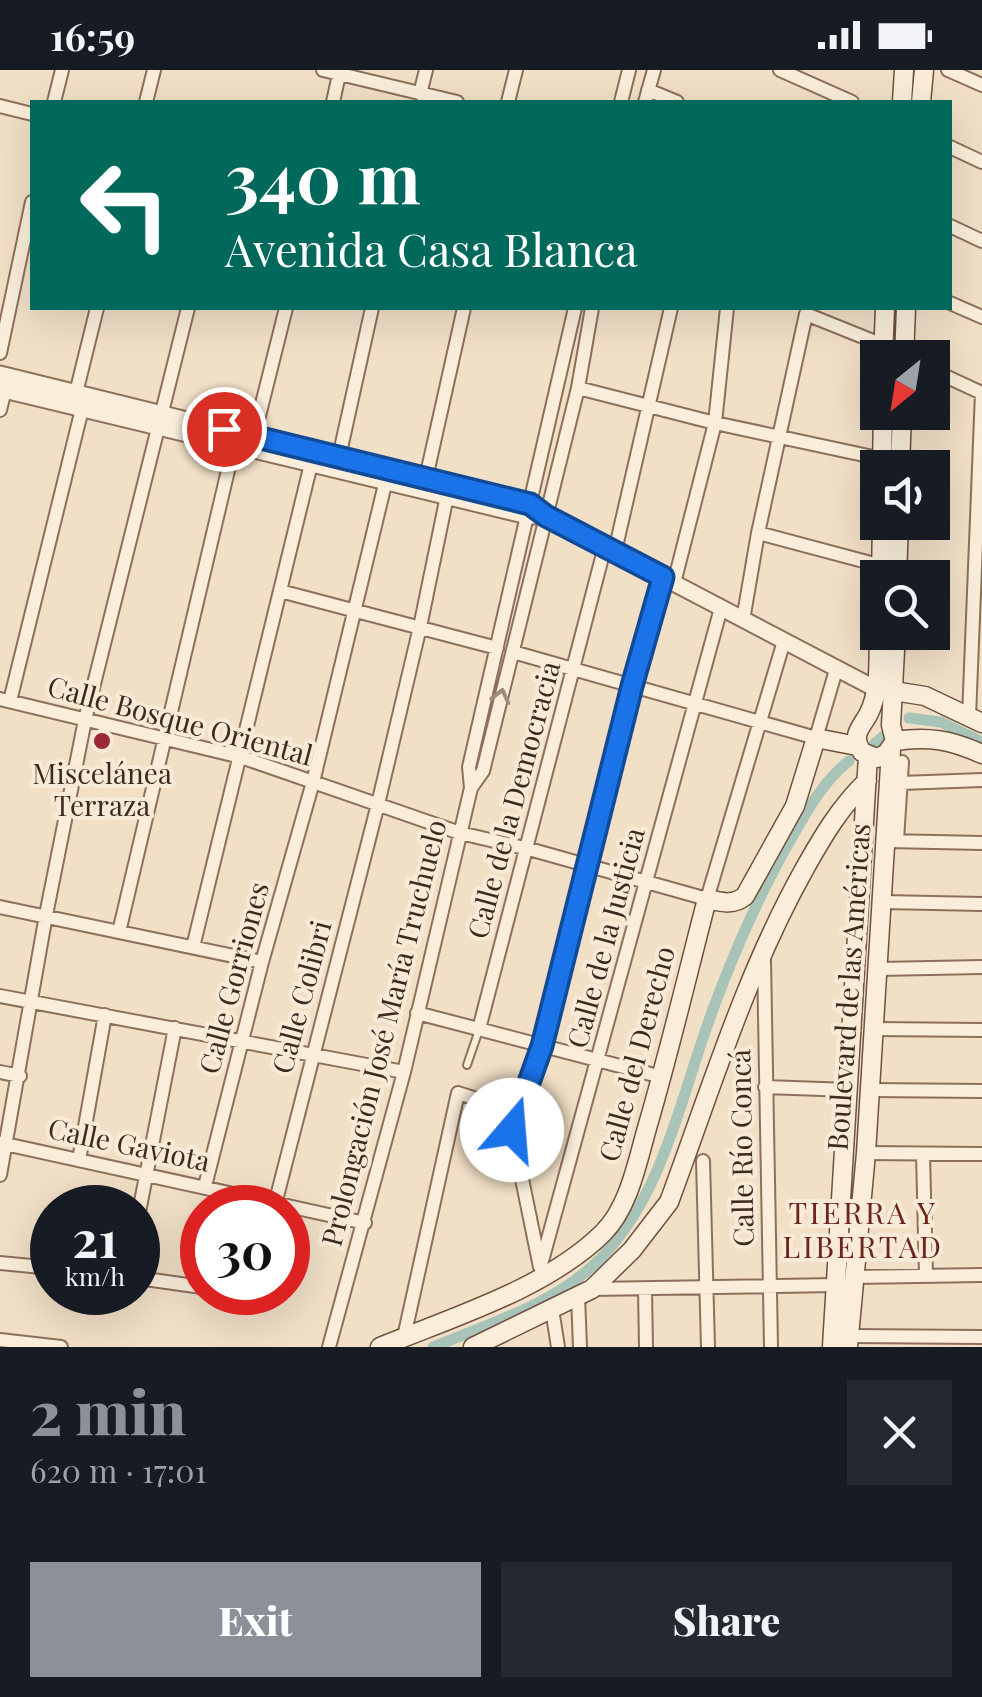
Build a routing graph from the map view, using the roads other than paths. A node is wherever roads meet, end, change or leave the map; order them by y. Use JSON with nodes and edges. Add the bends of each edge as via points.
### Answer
{"nodes":[{"id":1,"x":62,"y":70,"type":"edge"},
{"id":2,"x":154,"y":70,"type":"edge"},
{"id":3,"x":324,"y":70,"type":"edge"},
{"id":4,"x":426,"y":70,"type":"edge"},
{"id":5,"x":516,"y":70,"type":"edge"},
{"id":6,"x":629,"y":70,"type":"edge"},
{"id":7,"x":654,"y":70,"type":"edge"},
{"id":8,"x":780,"y":70,"type":"edge"},
{"id":9,"x":904,"y":70,"type":"edge"},
{"id":10,"x":924,"y":70,"type":"edge"},
{"id":11,"x":948,"y":70,"type":"edge"},
{"id":12,"x":340,"y":72,"type":"edge"},
{"id":13,"x":982,"y":85,"type":"edge"},
{"id":14,"x":420,"y":94,"type":"junction"},
{"id":15,"x":646,"y":96,"type":"edge"},
{"id":16,"x":54,"y":100,"type":"edge"},
{"id":17,"x":146,"y":100,"type":"edge"},
{"id":18,"x":333,"y":100,"type":"edge"},
{"id":19,"x":448,"y":100,"type":"edge"},
{"id":20,"x":508,"y":100,"type":"edge"},
{"id":21,"x":622,"y":100,"type":"edge"},
{"id":22,"x":848,"y":100,"type":"edge"},
{"id":23,"x":902,"y":100,"type":"edge"},
{"id":24,"x":921,"y":100,"type":"edge"},
{"id":25,"x":0,"y":106,"type":"edge"},
{"id":26,"x":30,"y":114,"type":"edge"},
{"id":27,"x":952,"y":148,"type":"edge"},
{"id":28,"x":982,"y":162,"type":"edge"},
{"id":29,"x":30,"y":211,"type":"edge"},
{"id":30,"x":952,"y":227,"type":"edge"},
{"id":31,"x":982,"y":240,"type":"edge"},
{"id":32,"x":952,"y":304,"type":"edge"},
{"id":33,"x":97,"y":310,"type":"edge"},
{"id":34,"x":188,"y":310,"type":"edge"},
{"id":35,"x":286,"y":310,"type":"edge"},
{"id":36,"x":372,"y":310,"type":"edge"},
{"id":37,"x":464,"y":310,"type":"edge"},
{"id":38,"x":575,"y":310,"type":"edge"},
{"id":39,"x":592,"y":310,"type":"edge"},
{"id":40,"x":671,"y":310,"type":"edge"},
{"id":41,"x":727,"y":310,"type":"edge"},
{"id":42,"x":885,"y":310,"type":"edge"},
{"id":43,"x":906,"y":310,"type":"edge"},
{"id":44,"x":982,"y":317,"type":"edge"},
{"id":45,"x":860,"y":340,"type":"edge"},
{"id":46,"x":884,"y":340,"type":"edge"},
{"id":47,"x":905,"y":340,"type":"edge"},
{"id":48,"x":0,"y":353,"type":"edge"},
{"id":49,"x":950,"y":378,"type":"edge"},
{"id":50,"x":2,"y":384,"type":"edge"},
{"id":51,"x":578,"y":388,"type":"junction"},
{"id":52,"x":982,"y":393,"type":"edge"},
{"id":53,"x":79,"y":401,"type":"junction"},
{"id":54,"x":648,"y":406,"type":"junction"},
{"id":55,"x":0,"y":410,"type":"edge"},
{"id":56,"x":161,"y":420,"type":"junction"},
{"id":57,"x":715,"y":423,"type":"junction"},
{"id":58,"x":254,"y":436,"type":"junction"},
{"id":59,"x":780,"y":438,"type":"junction"},
{"id":60,"x":234,"y":445,"type":"junction"},
{"id":61,"x":340,"y":457,"type":"junction"},
{"id":62,"x":860,"y":457,"type":"edge"},
{"id":63,"x":311,"y":464,"type":"junction"},
{"id":64,"x":387,"y":476,"type":"junction"},
{"id":65,"x":426,"y":478,"type":"junction"},
{"id":66,"x":447,"y":496,"type":"junction"},
{"id":67,"x":529,"y":510,"type":"junction"},
{"id":68,"x":546,"y":516,"type":"junction"},
{"id":69,"x":758,"y":534,"type":"junction"},
{"id":70,"x":610,"y":549,"type":"junction"},
{"id":71,"x":860,"y":566,"type":"edge"},
{"id":72,"x":669,"y":580,"type":"junction"},
{"id":73,"x":280,"y":591,"type":"junction"},
{"id":74,"x":721,"y":608,"type":"junction"},
{"id":75,"x":354,"y":609,"type":"junction"},
{"id":76,"x":743,"y":620,"type":"junction"},
{"id":77,"x":420,"y":626,"type":"junction"},
{"id":78,"x":784,"y":641,"type":"junction"},
{"id":79,"x":497,"y":648,"type":"junction"},
{"id":80,"x":881,"y":650,"type":"edge"},
{"id":81,"x":893,"y":650,"type":"edge"},
{"id":82,"x":512,"y":652,"type":"junction"},
{"id":83,"x":574,"y":670,"type":"junction"},
{"id":84,"x":836,"y":670,"type":"junction"},
{"id":85,"x":632,"y":686,"type":"junction"},
{"id":86,"x":885,"y":689,"type":"junction"},
{"id":87,"x":5,"y":700,"type":"edge"},
{"id":88,"x":694,"y":705,"type":"junction"},
{"id":89,"x":866,"y":719,"type":"junction"},
{"id":90,"x":85,"y":720,"type":"junction"},
{"id":91,"x":976,"y":720,"type":"edge"},
{"id":92,"x":758,"y":722,"type":"junction"},
{"id":93,"x":165,"y":738,"type":"junction"},
{"id":94,"x":816,"y":738,"type":"junction"},
{"id":95,"x":895,"y":745,"type":"junction"},
{"id":96,"x":863,"y":751,"type":"junction"},
{"id":97,"x":982,"y":754,"type":"edge"},
{"id":98,"x":241,"y":757,"type":"junction"},
{"id":99,"x":982,"y":780,"type":"edge"},
{"id":100,"x":313,"y":782,"type":"junction"},
{"id":101,"x":868,"y":782,"type":"junction"},
{"id":102,"x":901,"y":784,"type":"junction"},
{"id":103,"x":471,"y":788,"type":"junction"},
{"id":104,"x":378,"y":804,"type":"junction"},
{"id":105,"x":460,"y":833,"type":"junction"},
{"id":106,"x":892,"y":841,"type":"junction"},
{"id":107,"x":982,"y":843,"type":"edge"},
{"id":108,"x":529,"y":848,"type":"junction"},
{"id":109,"x":588,"y":866,"type":"junction"},
{"id":110,"x":648,"y":882,"type":"junction"},
{"id":111,"x":707,"y":899,"type":"junction"},
{"id":112,"x":883,"y":902,"type":"junction"},
{"id":113,"x":982,"y":904,"type":"edge"},
{"id":114,"x":0,"y":907,"type":"edge"},
{"id":115,"x":46,"y":915,"type":"junction"},
{"id":116,"x":119,"y":932,"type":"junction"},
{"id":117,"x":193,"y":947,"type":"junction"},
{"id":118,"x":764,"y":948,"type":"junction"},
{"id":119,"x":262,"y":962,"type":"junction"},
{"id":120,"x":982,"y":967,"type":"edge"},
{"id":121,"x":878,"y":969,"type":"junction"},
{"id":122,"x":0,"y":996,"type":"edge"},
{"id":123,"x":32,"y":1002,"type":"junction"},
{"id":124,"x":417,"y":1014,"type":"junction"},
{"id":125,"x":105,"y":1015,"type":"junction"},
{"id":126,"x":175,"y":1028,"type":"junction"},
{"id":127,"x":874,"y":1028,"type":"junction"},
{"id":128,"x":479,"y":1029,"type":"junction"},
{"id":129,"x":982,"y":1030,"type":"edge"},
{"id":130,"x":244,"y":1040,"type":"junction"},
{"id":131,"x":542,"y":1046,"type":"junction"},
{"id":132,"x":314,"y":1054,"type":"junction"},
{"id":133,"x":599,"y":1061,"type":"junction"},
{"id":134,"x":467,"y":1065,"type":"dead end"},
{"id":135,"x":0,"y":1072,"type":"edge"},
{"id":136,"x":404,"y":1072,"type":"junction"},
{"id":137,"x":20,"y":1076,"type":"junction"},
{"id":138,"x":662,"y":1077,"type":"junction"},
{"id":139,"x":765,"y":1087,"type":"junction"},
{"id":140,"x":850,"y":1090,"type":"junction"},
{"id":141,"x":870,"y":1090,"type":"junction"},
{"id":142,"x":982,"y":1091,"type":"edge"},
{"id":143,"x":517,"y":1112,"type":"junction"},
{"id":144,"x":3,"y":1143,"type":"edge"},
{"id":145,"x":866,"y":1154,"type":"junction"},
{"id":146,"x":923,"y":1154,"type":"junction"},
{"id":147,"x":982,"y":1154,"type":"edge"},
{"id":148,"x":80,"y":1160,"type":"junction"},
{"id":149,"x":703,"y":1160,"type":"dead end"},
{"id":150,"x":146,"y":1174,"type":"junction"},
{"id":151,"x":0,"y":1175,"type":"edge"},
{"id":152,"x":144,"y":1185,"type":"edge"},
{"id":153,"x":201,"y":1185,"type":"edge"},
{"id":154,"x":206,"y":1185,"type":"edge"},
{"id":155,"x":279,"y":1185,"type":"edge"},
{"id":156,"x":310,"y":1212,"type":"edge"},
{"id":157,"x":364,"y":1223,"type":"junction"},
{"id":158,"x":0,"y":1264,"type":"edge"},
{"id":159,"x":30,"y":1266,"type":"edge"},
{"id":160,"x":539,"y":1274,"type":"junction"},
{"id":161,"x":982,"y":1274,"type":"edge"},
{"id":162,"x":926,"y":1275,"type":"junction"},
{"id":163,"x":845,"y":1281,"type":"junction"},
{"id":164,"x":769,"y":1286,"type":"junction"},
{"id":165,"x":708,"y":1289,"type":"junction"},
{"id":166,"x":645,"y":1290,"type":"junction"},
{"id":167,"x":585,"y":1293,"type":"junction"},
{"id":168,"x":552,"y":1309,"type":"junction"},
{"id":169,"x":404,"y":1337,"type":"junction"},
{"id":170,"x":982,"y":1337,"type":"edge"},
{"id":171,"x":0,"y":1340,"type":"edge"},
{"id":172,"x":843,"y":1344,"type":"edge"},
{"id":173,"x":62,"y":1347,"type":"edge"},
{"id":174,"x":329,"y":1347,"type":"edge"},
{"id":175,"x":380,"y":1347,"type":"edge"},
{"id":176,"x":473,"y":1347,"type":"edge"},
{"id":177,"x":546,"y":1347,"type":"edge"},
{"id":178,"x":558,"y":1347,"type":"edge"},
{"id":179,"x":580,"y":1347,"type":"edge"},
{"id":180,"x":646,"y":1347,"type":"edge"},
{"id":181,"x":708,"y":1347,"type":"edge"},
{"id":182,"x":771,"y":1347,"type":"edge"}],
"edges":[{"from":1,"to":16,"type":"street"},
{"from":2,"to":17,"type":"street"},
{"from":3,"to":12,"type":"street"},
{"from":4,"to":14,"type":"street"},
{"from":5,"to":20,"type":"street"},
{"from":6,"to":21,"type":"street"},
{"from":7,"to":15,"type":"street"},
{"from":8,"to":22,"type":"street"},
{"from":9,"to":23,"type":"main road"},
{"from":10,"to":24,"type":"main road"},
{"from":11,"to":13,"type":"street"},
{"from":12,"to":14,"type":"street"},
{"from":12,"to":18,"type":"street"},
{"from":14,"to":19,"type":"street"},
{"from":25,"to":26,"type":"street"},
{"from":27,"to":28,"type":"street"},
{"from":29,"to":48,"type":"street"},
{"from":30,"to":31,"type":"street"},
{"from":32,"to":44,"type":"street"},
{"from":33,"to":53,"type":"street"},
{"from":34,"to":56,"type":"street"},
{"from":35,"to":58,"type":"street"},
{"from":36,"to":61,"type":"street"},
{"from":37,"to":65,"type":"street"},
{"from":38,"to":67,"type":"street","name":"Prolongación José María Truchuelo"},
{"from":39,"to":51,"type":"street","name":"Prolongación José María Truchuelo"},
{"from":40,"to":54,"type":"street","name":"Calle de la Democracia"},
{"from":41,"to":57,"type":"street"},
{"from":42,"to":46,"type":"main road"},
{"from":43,"to":47,"type":"main road"},
{"from":45,"to":59,"type":"street","via":[[806,314]]},
{"from":49,"to":52,"type":"street"},
{"from":50,"to":53,"type":"street"},
{"from":50,"to":55,"type":"street"},
{"from":51,"to":54,"type":"street"},
{"from":51,"to":68,"type":"street","name":"Prolongación José María Truchuelo"},
{"from":52,"to":91,"type":"street"},
{"from":53,"to":56,"type":"street"},
{"from":53,"to":87,"type":"street"},
{"from":54,"to":57,"type":"street"},
{"from":54,"to":70,"type":"street","name":"Calle de la Democracia"},
{"from":56,"to":58,"type":"street"},
{"from":56,"to":60,"type":"street"},
{"from":56,"to":90,"type":"street"},
{"from":57,"to":59,"type":"street"},
{"from":57,"to":72,"type":"street"},
{"from":58,"to":61,"type":"street"},
{"from":59,"to":62,"type":"street"},
{"from":59,"to":69,"type":"street"},
{"from":60,"to":63,"type":"street"},
{"from":60,"to":93,"type":"street"},
{"from":61,"to":64,"type":"street"},
{"from":63,"to":64,"type":"street"},
{"from":63,"to":73,"type":"street"},
{"from":64,"to":65,"type":"street"},
{"from":64,"to":66,"type":"street"},
{"from":64,"to":75,"type":"street","name":"Calle Gorriones"},
{"from":65,"to":67,"type":"street"},
{"from":66,"to":67,"type":"street"},
{"from":66,"to":77,"type":"street","name":"Calle Colibri"},
{"from":67,"to":68,"type":"street"},
{"from":67,"to":79,"type":"street","name":"Prolongación José María Truchuelo"},
{"from":68,"to":70,"type":"street"},
{"from":68,"to":82,"type":"street","name":"Prolongación José María Truchuelo"},
{"from":69,"to":71,"type":"street"},
{"from":69,"to":76,"type":"street"},
{"from":70,"to":72,"type":"street"},
{"from":70,"to":83,"type":"street","name":"Calle de la Democracia"},
{"from":72,"to":74,"type":"street"},
{"from":72,"to":85,"type":"street"},
{"from":73,"to":75,"type":"street"},
{"from":73,"to":98,"type":"street"},
{"from":74,"to":76,"type":"street"},
{"from":74,"to":88,"type":"street","name":"Calle de la Justicia"},
{"from":75,"to":77,"type":"street"},
{"from":75,"to":100,"type":"street","name":"Calle Gorriones"},
{"from":76,"to":78,"type":"street"},
{"from":77,"to":79,"type":"street"},
{"from":77,"to":104,"type":"street","name":"Calle Colibri"},
{"from":78,"to":84,"type":"street"},
{"from":78,"to":92,"type":"street","name":"Calle del Derecho"},
{"from":79,"to":103,"type":"street","name":"Prolongación José María Truchuelo","via":[[469,766]]},
{"from":80,"to":86,"type":"main road","name":"Boulevard de las Américas"},
{"from":81,"to":86,"type":"main road","name":"Boulevard de las Américas"},
{"from":82,"to":83,"type":"street"},
{"from":103,"to":82,"type":"street","name":"Prolongación José María Truchuelo","one_way":true,"via":[[483,771]]},
{"from":83,"to":85,"type":"street"},
{"from":83,"to":108,"type":"street","name":"Calle de la Democracia"},
{"from":84,"to":86,"type":"street"},
{"from":84,"to":94,"type":"street"},
{"from":85,"to":88,"type":"street"},
{"from":85,"to":109,"type":"street"},
{"from":86,"to":89,"type":"main road","name":"Boulevard de las Américas"},
{"from":86,"to":91,"type":"main road","via":[[924,696]]},
{"from":86,"to":95,"type":"main road","name":"Boulevard de las Américas"},
{"from":87,"to":90,"type":"street","name":"Calle Bosque Oriental"},
{"from":88,"to":92,"type":"street"},
{"from":88,"to":110,"type":"street","name":"Calle de la Justicia"},
{"from":89,"to":95,"type":"main road","via":[[880,718]]},
{"from":89,"to":96,"type":"main road","via":[[857,730]]},
{"from":90,"to":93,"type":"street","name":"Calle Bosque Oriental"},
{"from":90,"to":115,"type":"street"},
{"from":92,"to":94,"type":"street"},
{"from":92,"to":111,"type":"street","name":"Calle del Derecho"},
{"from":93,"to":98,"type":"street","name":"Calle Bosque Oriental"},
{"from":93,"to":116,"type":"street"},
{"from":94,"to":96,"type":"main road"},
{"from":94,"to":111,"type":"main road","via":[[794,806],[745,896],[728,903]]},
{"from":95,"to":96,"type":"main road","via":[[882,757]]},
{"from":95,"to":97,"type":"main road","via":[[950,740]]},
{"from":95,"to":102,"type":"street","name":"Boulevard de las Américas"},
{"from":95,"to":106,"type":"main road","name":"Boulevard de las Américas"},
{"from":96,"to":101,"type":"main road","name":"Boulevard de las Américas"},
{"from":98,"to":100,"type":"street","name":"Calle Bosque Oriental"},
{"from":98,"to":117,"type":"street"},
{"from":99,"to":102,"type":"street"},
{"from":100,"to":104,"type":"street","name":"Calle Bosque Oriental"},
{"from":100,"to":119,"type":"street","name":"Calle Gorriones"},
{"from":101,"to":118,"type":"main road","via":[[844,803]]},
{"from":101,"to":140,"type":"main road","name":"Boulevard de las Américas"},
{"from":102,"to":106,"type":"street","name":"Boulevard de las Américas"},
{"from":103,"to":105,"type":"street","name":"Prolongación José María Truchuelo"},
{"from":104,"to":105,"type":"street","name":"Calle Bosque Oriental"},
{"from":104,"to":132,"type":"street","name":"Calle Colibri"},
{"from":105,"to":108,"type":"street","name":"Calle Bosque Oriental"},
{"from":105,"to":124,"type":"street","name":"Prolongación José María Truchuelo"},
{"from":106,"to":107,"type":"street"},
{"from":106,"to":112,"type":"main road","name":"Boulevard de las Américas"},
{"from":108,"to":109,"type":"street","name":"Calle Bosque Oriental"},
{"from":108,"to":128,"type":"street","name":"Calle de la Democracia"},
{"from":109,"to":110,"type":"street","name":"Calle Bosque Oriental"},
{"from":109,"to":131,"type":"street"},
{"from":110,"to":111,"type":"street","name":"Calle Bosque Oriental"},
{"from":110,"to":133,"type":"street","name":"Calle de la Justicia"},
{"from":111,"to":138,"type":"main road","name":"Calle del Derecho"},
{"from":112,"to":113,"type":"street"},
{"from":112,"to":121,"type":"main road","name":"Boulevard de las Américas"},
{"from":114,"to":115,"type":"street"},
{"from":115,"to":116,"type":"street"},
{"from":115,"to":123,"type":"street"},
{"from":116,"to":117,"type":"street"},
{"from":117,"to":119,"type":"street"},
{"from":118,"to":139,"type":"street","name":"Calle Río Concá"},
{"from":118,"to":167,"type":"main road","via":[[669,1202],[632,1250]]},
{"from":119,"to":130,"type":"street","name":"Calle Gorriones"},
{"from":120,"to":121,"type":"street"},
{"from":121,"to":127,"type":"main road","name":"Boulevard de las Américas"},
{"from":122,"to":123,"type":"street"},
{"from":123,"to":125,"type":"street"},
{"from":123,"to":137,"type":"street"},
{"from":124,"to":128,"type":"street"},
{"from":124,"to":136,"type":"street","name":"Prolongación José María Truchuelo"},
{"from":125,"to":126,"type":"street"},
{"from":125,"to":148,"type":"street"},
{"from":126,"to":130,"type":"street"},
{"from":126,"to":150,"type":"street"},
{"from":127,"to":129,"type":"street"},
{"from":127,"to":141,"type":"main road","name":"Boulevard de las Américas"},
{"from":128,"to":131,"type":"street"},
{"from":128,"to":134,"type":"lane","name":"Calle de la Democracia"},
{"from":130,"to":132,"type":"street"},
{"from":130,"to":154,"type":"street","name":"Calle Gorriones"},
{"from":131,"to":133,"type":"street"},
{"from":131,"to":143,"type":"street"},
{"from":132,"to":136,"type":"street"},
{"from":132,"to":155,"type":"street","name":"Calle Colibri"},
{"from":133,"to":138,"type":"street"},
{"from":133,"to":160,"type":"street","name":"Calle de la Justicia"},
{"from":135,"to":137,"type":"street"},
{"from":136,"to":157,"type":"street","name":"Prolongación José María Truchuelo"},
{"from":137,"to":144,"type":"street"},
{"from":138,"to":160,"type":"main road","name":"Calle del Derecho","via":[[619,1210],[581,1251]]},
{"from":139,"to":140,"type":"street"},
{"from":139,"to":164,"type":"street","name":"Calle Río Concá"},
{"from":140,"to":163,"type":"main road","name":"Boulevard de las Américas"},
{"from":141,"to":142,"type":"street"},
{"from":141,"to":145,"type":"main road","name":"Boulevard de las Américas"},
{"from":143,"to":160,"type":"street","via":[[514,1147]]},
{"from":143,"to":169,"type":"street","via":[[458,1093]]},
{"from":144,"to":148,"type":"street","name":"Calle Gaviota"},
{"from":144,"to":151,"type":"street"},
{"from":145,"to":146,"type":"street"},
{"from":145,"to":163,"type":"main road","name":"Boulevard de las Américas"},
{"from":146,"to":147,"type":"street"},
{"from":146,"to":162,"type":"street"},
{"from":148,"to":150,"type":"street","name":"Calle Gaviota"},
{"from":149,"to":165,"type":"street"},
{"from":150,"to":152,"type":"street"},
{"from":150,"to":153,"type":"street","name":"Calle Gaviota"},
{"from":156,"to":157,"type":"street","name":"Calle Gaviota"},
{"from":157,"to":174,"type":"street","name":"Prolongación José María Truchuelo"},
{"from":158,"to":159,"type":"street"},
{"from":160,"to":169,"type":"main road","name":"Calle del Derecho"},
{"from":161,"to":162,"type":"street"},
{"from":162,"to":163,"type":"street"},
{"from":163,"to":164,"type":"street"},
{"from":163,"to":172,"type":"main road","name":"Boulevard de las Américas"},
{"from":164,"to":165,"type":"street"},
{"from":164,"to":182,"type":"street","name":"Calle Río Concá"},
{"from":165,"to":166,"type":"street"},
{"from":165,"to":181,"type":"street"},
{"from":166,"to":167,"type":"street"},
{"from":166,"to":180,"type":"street"},
{"from":167,"to":168,"type":"main road"},
{"from":167,"to":179,"type":"street"},
{"from":168,"to":176,"type":"main road"},
{"from":168,"to":178,"type":"street"},
{"from":169,"to":175,"type":"main road","name":"Calle del Derecho"},
{"from":170,"to":172,"type":"street"},
{"from":171,"to":173,"type":"street"},
{"from":177,"to":178,"type":"street"}]}
